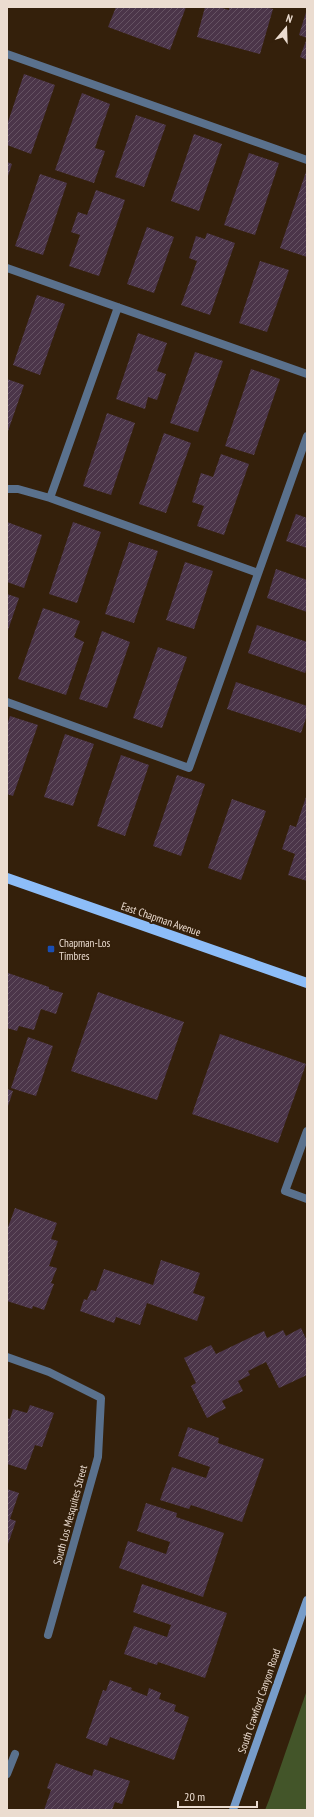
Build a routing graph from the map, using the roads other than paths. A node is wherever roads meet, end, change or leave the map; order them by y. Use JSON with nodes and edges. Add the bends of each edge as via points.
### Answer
{"nodes":[{"id":1,"x":7,"y":54,"type":"edge"},
{"id":2,"x":307,"y":160,"type":"edge"},
{"id":3,"x":7,"y":268,"type":"edge"},
{"id":4,"x":118,"y":307,"type":"junction"},
{"id":5,"x":307,"y":374,"type":"edge"},
{"id":6,"x":307,"y":436,"type":"edge"},
{"id":7,"x":7,"y":489,"type":"edge"},
{"id":8,"x":50,"y":498,"type":"junction"},
{"id":9,"x":258,"y":573,"type":"junction"},
{"id":10,"x":7,"y":702,"type":"edge"},
{"id":11,"x":7,"y":878,"type":"edge"},
{"id":12,"x":307,"y":983,"type":"edge"},
{"id":13,"x":307,"y":1131,"type":"edge"},
{"id":14,"x":307,"y":1199,"type":"edge"},
{"id":15,"x":7,"y":1357,"type":"edge"},
{"id":16,"x":307,"y":1600,"type":"edge"},
{"id":17,"x":48,"y":1635,"type":"dead end"},
{"id":18,"x":15,"y":1754,"type":"dead end"},
{"id":19,"x":7,"y":1774,"type":"edge"},
{"id":20,"x":233,"y":1810,"type":"edge"}],
"edges":[{"from":1,"to":2,"type":"street"},
{"from":3,"to":4,"type":"street"},
{"from":4,"to":5,"type":"street"},
{"from":4,"to":8,"type":"street"},
{"from":6,"to":9,"type":"street"},
{"from":7,"to":8,"type":"street","via":[[18,489]]},
{"from":8,"to":9,"type":"street"},
{"from":9,"to":10,"type":"street","via":[[189,768]]},
{"from":11,"to":12,"type":"main road","name":"East Chapman Avenue"},
{"from":13,"to":14,"type":"street","via":[[285,1191]]},
{"from":15,"to":17,"type":"street","name":"South Los Mesquites Street","via":[[49,1372],[101,1398],[98,1457]]},
{"from":16,"to":20,"type":"main road","name":"South Crawford Canyon Road"},
{"from":18,"to":19,"type":"street"}]}
